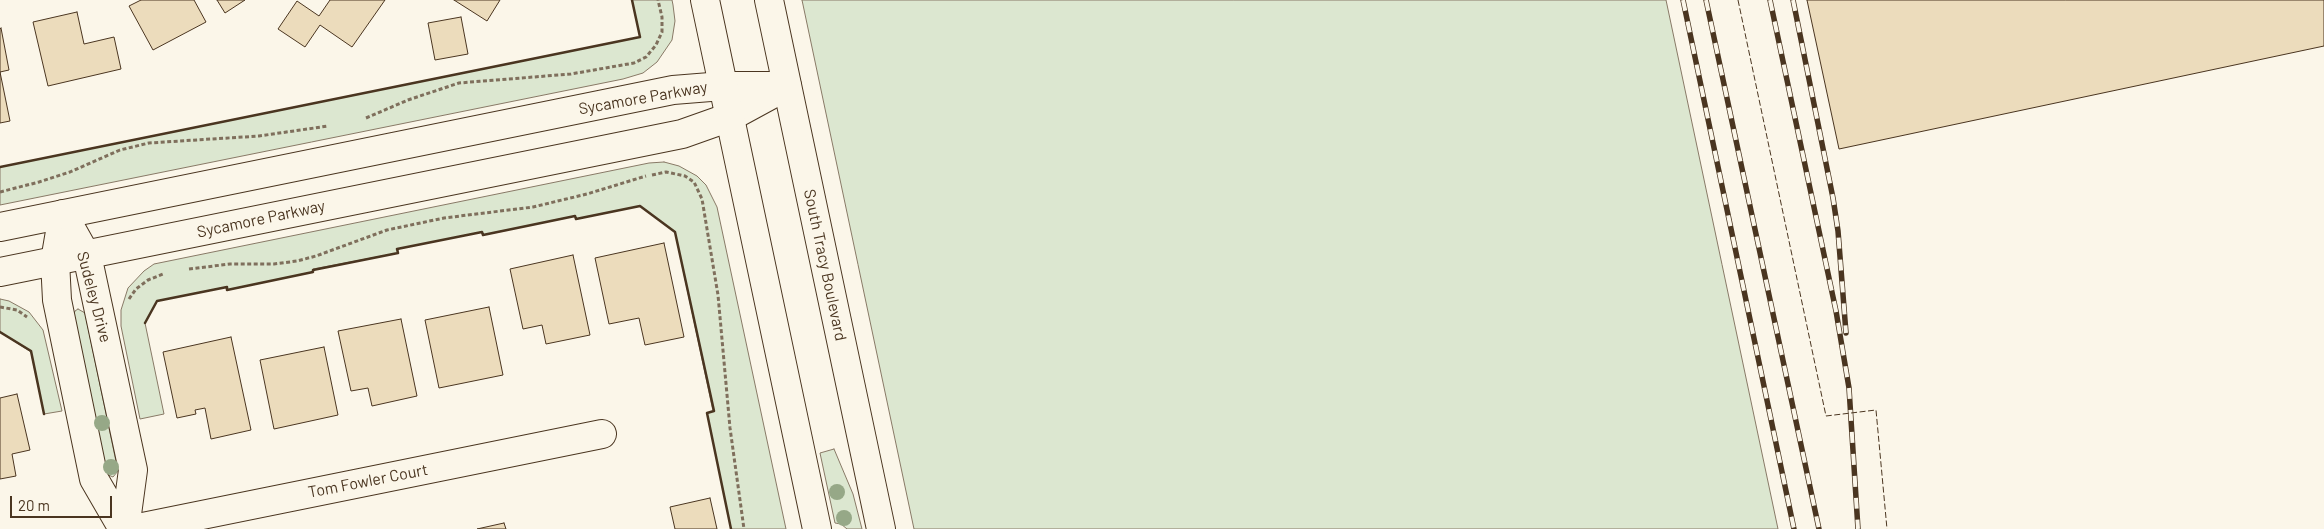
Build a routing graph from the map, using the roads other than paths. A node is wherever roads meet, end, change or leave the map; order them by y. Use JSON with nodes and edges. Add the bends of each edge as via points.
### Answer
{"nodes":[{"id":1,"x":705,"y":0,"type":"edge"},
{"id":2,"x":769,"y":0,"type":"edge"},
{"id":3,"x":724,"y":86,"type":"junction"},
{"id":4,"x":787,"y":86,"type":"junction"},
{"id":5,"x":730,"y":117,"type":"junction"},
{"id":6,"x":63,"y":214,"type":"junction"},
{"id":7,"x":0,"y":227,"type":"edge"},
{"id":8,"x":86,"y":255,"type":"junction"},
{"id":9,"x":55,"y":261,"type":"junction"},
{"id":10,"x":0,"y":272,"type":"edge"},
{"id":11,"x":602,"y":434,"type":"dead end"},
{"id":12,"x":124,"y":529,"type":"edge"},
{"id":13,"x":133,"y":529,"type":"edge"},
{"id":14,"x":817,"y":529,"type":"edge"},
{"id":15,"x":881,"y":529,"type":"edge"}],
"edges":[{"from":1,"to":3,"type":"main road"},
{"from":2,"to":4,"type":"main road","name":"South Tracy Boulevard"},
{"from":3,"to":4,"type":"main road","name":"Sycamore Parkway"},
{"from":3,"to":5,"type":"main road"},
{"from":3,"to":6,"type":"main road","name":"Sycamore Parkway","via":[[673,90]]},
{"from":4,"to":5,"type":"main road","name":"Sycamore Parkway"},
{"from":4,"to":15,"type":"main road","name":"South Tracy Boulevard"},
{"from":5,"to":8,"type":"main road","name":"Sycamore Parkway","via":[[674,136]]},
{"from":5,"to":14,"type":"main road"},
{"from":6,"to":7,"type":"main road","name":"Sycamore Parkway"},
{"from":6,"to":8,"type":"main road","name":"Sudeley Drive"},
{"from":6,"to":9,"type":"main road","name":"Sudeley Drive"},
{"from":8,"to":9,"type":"main road","name":"Sycamore Parkway"},
{"from":8,"to":12,"type":"main road","name":"Sudeley Drive","via":[[133,470]]},
{"from":9,"to":10,"type":"main road","name":"Sycamore Parkway"},
{"from":9,"to":12,"type":"main road","name":"Sudeley Drive","via":[[56,300],[94,479]]},
{"from":11,"to":13,"type":"main road","name":"Tom Fowler Court"}]}
